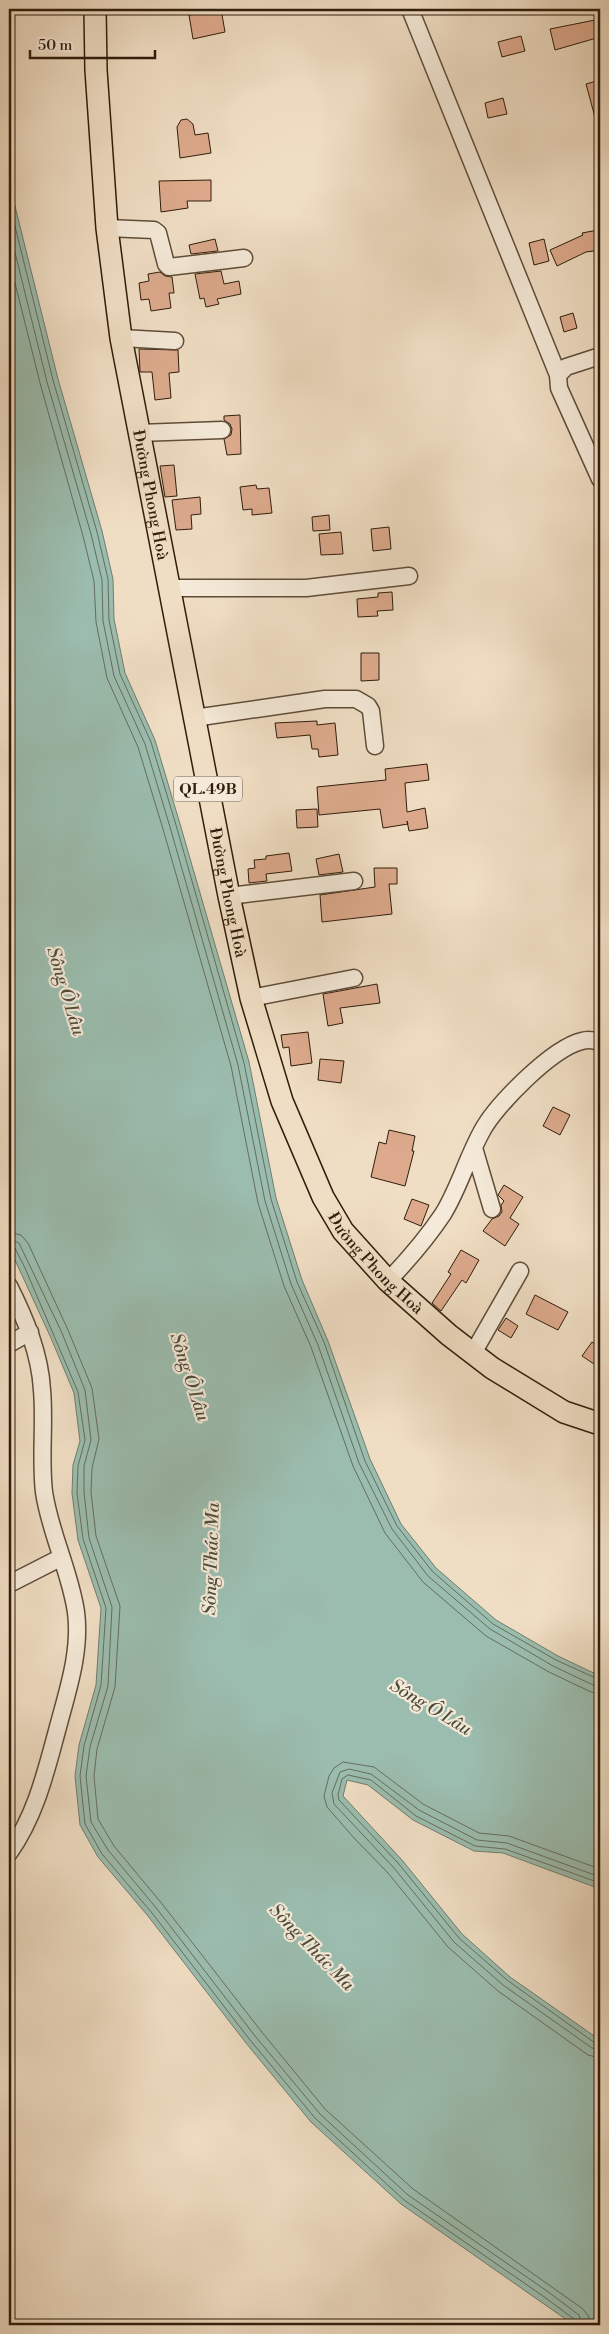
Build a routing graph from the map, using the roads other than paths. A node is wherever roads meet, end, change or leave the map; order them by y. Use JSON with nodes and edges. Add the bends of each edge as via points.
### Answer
{"nodes":[{"id":1,"x":95,"y":9,"type":"edge"},
{"id":2,"x":410,"y":9,"type":"edge"},
{"id":3,"x":107,"y":228,"type":"junction"},
{"id":4,"x":244,"y":258,"type":"dead end"},
{"id":5,"x":121,"y":338,"type":"junction"},
{"id":6,"x":175,"y":341,"type":"dead end"},
{"id":7,"x":600,"y":356,"type":"edge"},
{"id":8,"x":558,"y":375,"type":"junction"},
{"id":9,"x":222,"y":430,"type":"dead end"},
{"id":10,"x":138,"y":433,"type":"junction"},
{"id":11,"x":600,"y":479,"type":"edge"},
{"id":12,"x":409,"y":576,"type":"dead end"},
{"id":13,"x":168,"y":588,"type":"junction"},
{"id":14,"x":194,"y":718,"type":"junction"},
{"id":15,"x":375,"y":746,"type":"dead end"},
{"id":16,"x":354,"y":882,"type":"dead end"},
{"id":17,"x":229,"y":896,"type":"junction"},
{"id":18,"x":354,"y":978,"type":"dead end"},
{"id":19,"x":251,"y":998,"type":"junction"},
{"id":20,"x":600,"y":1042,"type":"edge"},
{"id":21,"x":474,"y":1148,"type":"junction"},
{"id":22,"x":492,"y":1209,"type":"dead end"},
{"id":23,"x":520,"y":1271,"type":"dead end"},
{"id":24,"x":388,"y":1281,"type":"junction"},
{"id":25,"x":9,"y":1286,"type":"edge"},
{"id":26,"x":30,"y":1332,"type":"junction"},
{"id":27,"x":9,"y":1344,"type":"edge"},
{"id":28,"x":472,"y":1355,"type":"junction"},
{"id":29,"x":600,"y":1424,"type":"edge"},
{"id":30,"x":60,"y":1558,"type":"junction"},
{"id":31,"x":9,"y":1584,"type":"edge"},
{"id":32,"x":9,"y":1853,"type":"edge"}],
"edges":[{"from":1,"to":3,"type":"main road","name":"Đường Phong Hoà","number":"QL.49B"},
{"from":2,"to":8,"type":"street"},
{"from":3,"to":4,"type":"street","via":[[154,230],[158,233],[169,267]]},
{"from":3,"to":5,"type":"main road","name":"Đường Phong Hoà","number":"QL.49B"},
{"from":5,"to":6,"type":"street"},
{"from":5,"to":10,"type":"main road","name":"Đường Phong Hoà","number":"QL.49B"},
{"from":7,"to":8,"type":"street","via":[[566,367]]},
{"from":8,"to":11,"type":"street","via":[[559,388]]},
{"from":9,"to":10,"type":"street"},
{"from":10,"to":13,"type":"main road","name":"Đường Phong Hoà","number":"QL.49B"},
{"from":12,"to":13,"type":"street","via":[[306,588]]},
{"from":13,"to":14,"type":"main road","name":"Đường Phong Hoà","number":"QL.49B"},
{"from":14,"to":15,"type":"street","via":[[348,698],[363,702],[371,711]]},
{"from":14,"to":17,"type":"main road","name":"Đường Phong Hoà","number":"QL.49B"},
{"from":16,"to":17,"type":"street"},
{"from":17,"to":19,"type":"main road","name":"Đường Phong Hoà","number":"QL.49B"},
{"from":18,"to":19,"type":"street"},
{"from":19,"to":24,"type":"main road","name":"Đường Phong Hoà","number":"QL.49B","via":[[282,1101],[323,1197],[343,1231]]},
{"from":20,"to":21,"type":"street","via":[[582,1041],[548,1061],[499,1108]]},
{"from":21,"to":22,"type":"street"},
{"from":21,"to":24,"type":"street","via":[[443,1214]]},
{"from":23,"to":28,"type":"street"},
{"from":24,"to":28,"type":"main road","name":"Đường Phong Hoà","number":"QL.49B"},
{"from":25,"to":26,"type":"street"},
{"from":26,"to":27,"type":"street"},
{"from":26,"to":30,"type":"street","via":[[42,1389],[47,1513]]},
{"from":28,"to":29,"type":"main road","name":"Đường Phong Hoà","number":"QL.49B","via":[[556,1408]]},
{"from":30,"to":31,"type":"street"},
{"from":30,"to":32,"type":"street","via":[[76,1613],[73,1672],[40,1793],[26,1826]]}]}
